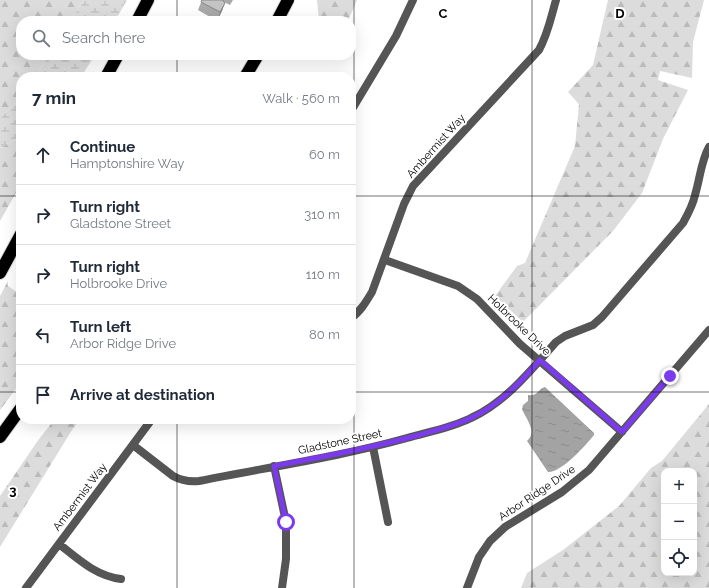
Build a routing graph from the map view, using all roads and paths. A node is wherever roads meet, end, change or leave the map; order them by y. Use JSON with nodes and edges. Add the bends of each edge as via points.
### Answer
{"nodes":[{"id":1,"x":148,"y":0,"type":"edge"},
{"id":2,"x":288,"y":0,"type":"edge"},
{"id":3,"x":413,"y":0,"type":"edge"},
{"id":4,"x":556,"y":0,"type":"edge"},
{"id":5,"x":140,"y":16,"type":"edge"},
{"id":6,"x":280,"y":16,"type":"edge"},
{"id":7,"x":115,"y":60,"type":"edge"},
{"id":8,"x":255,"y":60,"type":"edge"},
{"id":9,"x":109,"y":72,"type":"edge"},
{"id":10,"x":248,"y":72,"type":"edge"},
{"id":11,"x":356,"y":103,"type":"edge"},
{"id":12,"x":709,"y":146,"type":"edge"},
{"id":13,"x":16,"y":246,"type":"edge"},
{"id":14,"x":384,"y":260,"type":"junction"},
{"id":15,"x":0,"y":273,"type":"edge"},
{"id":16,"x":356,"y":315,"type":"edge"},
{"id":17,"x":709,"y":330,"type":"edge"},
{"id":18,"x":540,"y":360,"type":"junction"},
{"id":19,"x":16,"y":415,"type":"edge"},
{"id":20,"x":148,"y":424,"type":"edge"},
{"id":21,"x":622,"y":432,"type":"junction"},
{"id":22,"x":0,"y":437,"type":"edge"},
{"id":23,"x":133,"y":445,"type":"junction"},
{"id":24,"x":373,"y":447,"type":"junction"},
{"id":25,"x":274,"y":466,"type":"junction"},
{"id":26,"x":388,"y":522,"type":"dead end"},
{"id":27,"x":59,"y":544,"type":"junction"},
{"id":28,"x":121,"y":579,"type":"dead end"},
{"id":29,"x":26,"y":588,"type":"edge"},
{"id":30,"x":282,"y":588,"type":"edge"},
{"id":31,"x":467,"y":588,"type":"edge"}],
"edges":[{"from":1,"to":5,"type":"highway"},
{"from":2,"to":6,"type":"highway"},
{"from":3,"to":11,"type":"street","via":[[396,36]]},
{"from":4,"to":14,"type":"street","name":"Ambermist Way","via":[[539,50],[414,186],[404,204]]},
{"from":7,"to":9,"type":"highway"},
{"from":8,"to":10,"type":"highway"},
{"from":12,"to":18,"type":"street","via":[[695,196],[683,223],[602,317],[593,325],[556,342]]},
{"from":13,"to":15,"type":"highway"},
{"from":14,"to":16,"type":"street","name":"Ambermist Way","via":[[372,292]]},
{"from":14,"to":18,"type":"street","name":"Holbrooke Drive","via":[[458,286],[469,293],[520,344]]},
{"from":17,"to":21,"type":"street","name":"Arbor Ridge Drive"},
{"from":18,"to":21,"type":"street","name":"Holbrooke Drive"},
{"from":18,"to":24,"type":"street","name":"Gladstone Street","via":[[509,393],[471,418]]},
{"from":19,"to":22,"type":"highway"},
{"from":20,"to":23,"type":"street","name":"Ambermist Way"},
{"from":21,"to":31,"type":"street","name":"Arbor Ridge Drive","via":[[589,470],[562,492],[505,527],[490,541],[478,557]]},
{"from":23,"to":25,"type":"street","name":"Gladstone Street","via":[[173,476],[189,482]]},
{"from":23,"to":27,"type":"street","name":"Ambermist Way"},
{"from":24,"to":25,"type":"street","name":"Gladstone Street"},
{"from":24,"to":26,"type":"street"},
{"from":25,"to":30,"type":"street","via":[[286,522],[286,559]]},
{"from":27,"to":28,"type":"street","via":[[93,570],[110,578]]},
{"from":27,"to":29,"type":"street","name":"Ambermist Way"}]}
